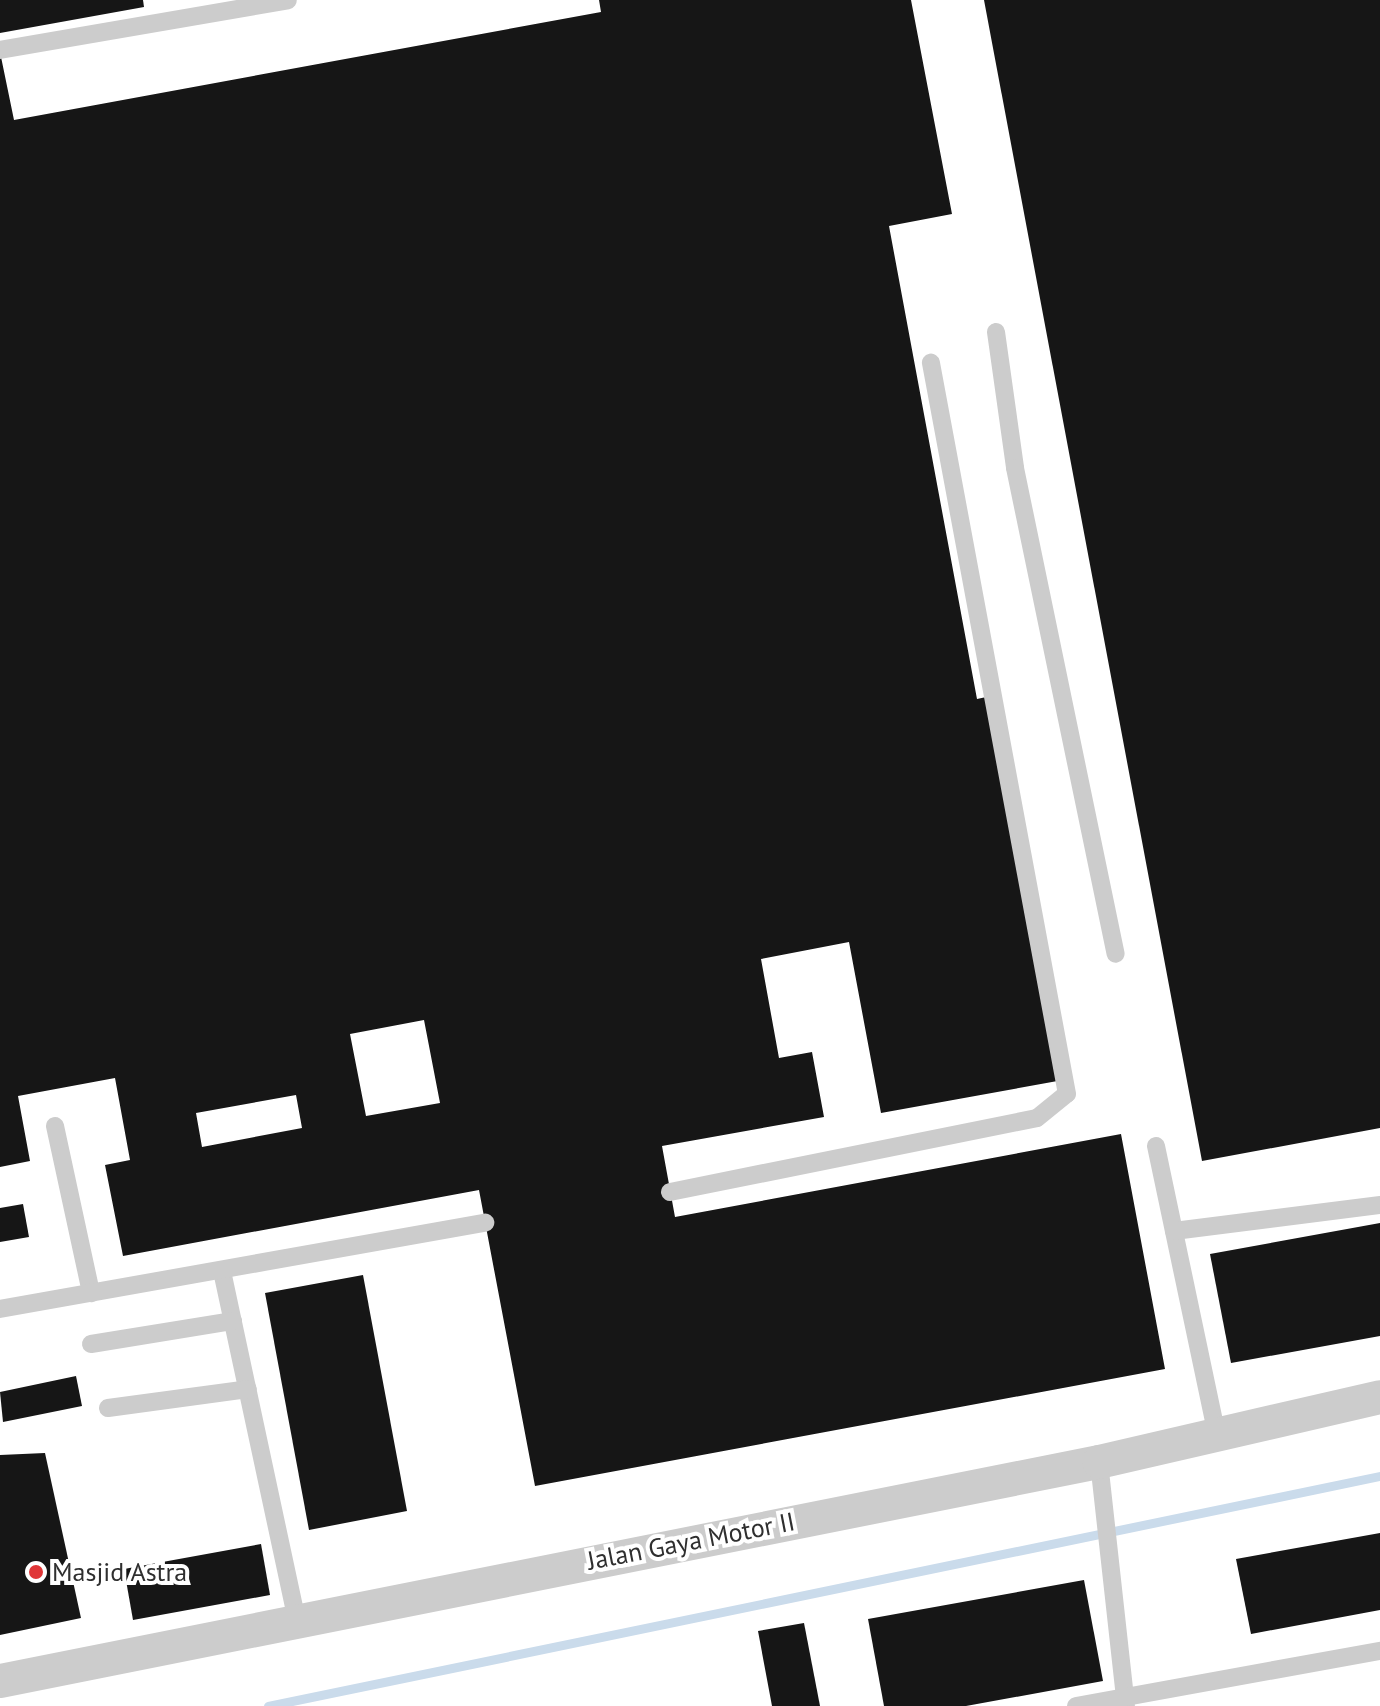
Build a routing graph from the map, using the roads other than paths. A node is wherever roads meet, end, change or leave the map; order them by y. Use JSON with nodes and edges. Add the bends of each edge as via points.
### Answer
{"nodes":[{"id":1,"x":288,"y":0,"type":"edge"},
{"id":2,"x":0,"y":50,"type":"edge"},
{"id":3,"x":996,"y":332,"type":"dead end"},
{"id":4,"x":931,"y":363,"type":"dead end"},
{"id":5,"x":1116,"y":954,"type":"dead end"},
{"id":6,"x":55,"y":1126,"type":"dead end"},
{"id":7,"x":1156,"y":1146,"type":"dead end"},
{"id":8,"x":670,"y":1192,"type":"dead end"},
{"id":9,"x":1380,"y":1205,"type":"edge"},
{"id":10,"x":485,"y":1223,"type":"dead end"},
{"id":11,"x":1174,"y":1231,"type":"junction"},
{"id":12,"x":222,"y":1271,"type":"junction"},
{"id":13,"x":91,"y":1293,"type":"junction"},
{"id":14,"x":0,"y":1309,"type":"edge"},
{"id":15,"x":233,"y":1321,"type":"junction"},
{"id":16,"x":91,"y":1344,"type":"dead end"},
{"id":17,"x":248,"y":1389,"type":"junction"},
{"id":18,"x":1380,"y":1397,"type":"edge"},
{"id":19,"x":108,"y":1408,"type":"dead end"},
{"id":20,"x":1217,"y":1436,"type":"junction"},
{"id":21,"x":1099,"y":1462,"type":"junction"},
{"id":22,"x":297,"y":1620,"type":"junction"},
{"id":23,"x":1380,"y":1651,"type":"edge"},
{"id":24,"x":0,"y":1681,"type":"edge"},
{"id":25,"x":1125,"y":1701,"type":"edge"},
{"id":26,"x":1076,"y":1706,"type":"edge"}],
"edges":[{"from":1,"to":2,"type":"lane"},
{"from":3,"to":5,"type":"lane","via":[[1015,468]]},
{"from":4,"to":8,"type":"lane","via":[[1067,1094],[1037,1118]]},
{"from":6,"to":13,"type":"lane"},
{"from":7,"to":11,"type":"lane"},
{"from":9,"to":11,"type":"lane"},
{"from":10,"to":12,"type":"lane"},
{"from":11,"to":20,"type":"lane"},
{"from":12,"to":13,"type":"lane"},
{"from":12,"to":15,"type":"lane"},
{"from":13,"to":14,"type":"lane"},
{"from":15,"to":16,"type":"lane"},
{"from":15,"to":17,"type":"lane"},
{"from":17,"to":19,"type":"lane"},
{"from":17,"to":22,"type":"lane"},
{"from":18,"to":20,"type":"street","name":"Jalan Gaya Motor II"},
{"from":20,"to":21,"type":"street","name":"Jalan Gaya Motor II"},
{"from":21,"to":22,"type":"street","name":"Jalan Gaya Motor II"},
{"from":21,"to":25,"type":"lane"},
{"from":22,"to":24,"type":"street","name":"Jalan Gaya Motor II"},
{"from":23,"to":25,"type":"lane"},
{"from":25,"to":26,"type":"lane"}]}
